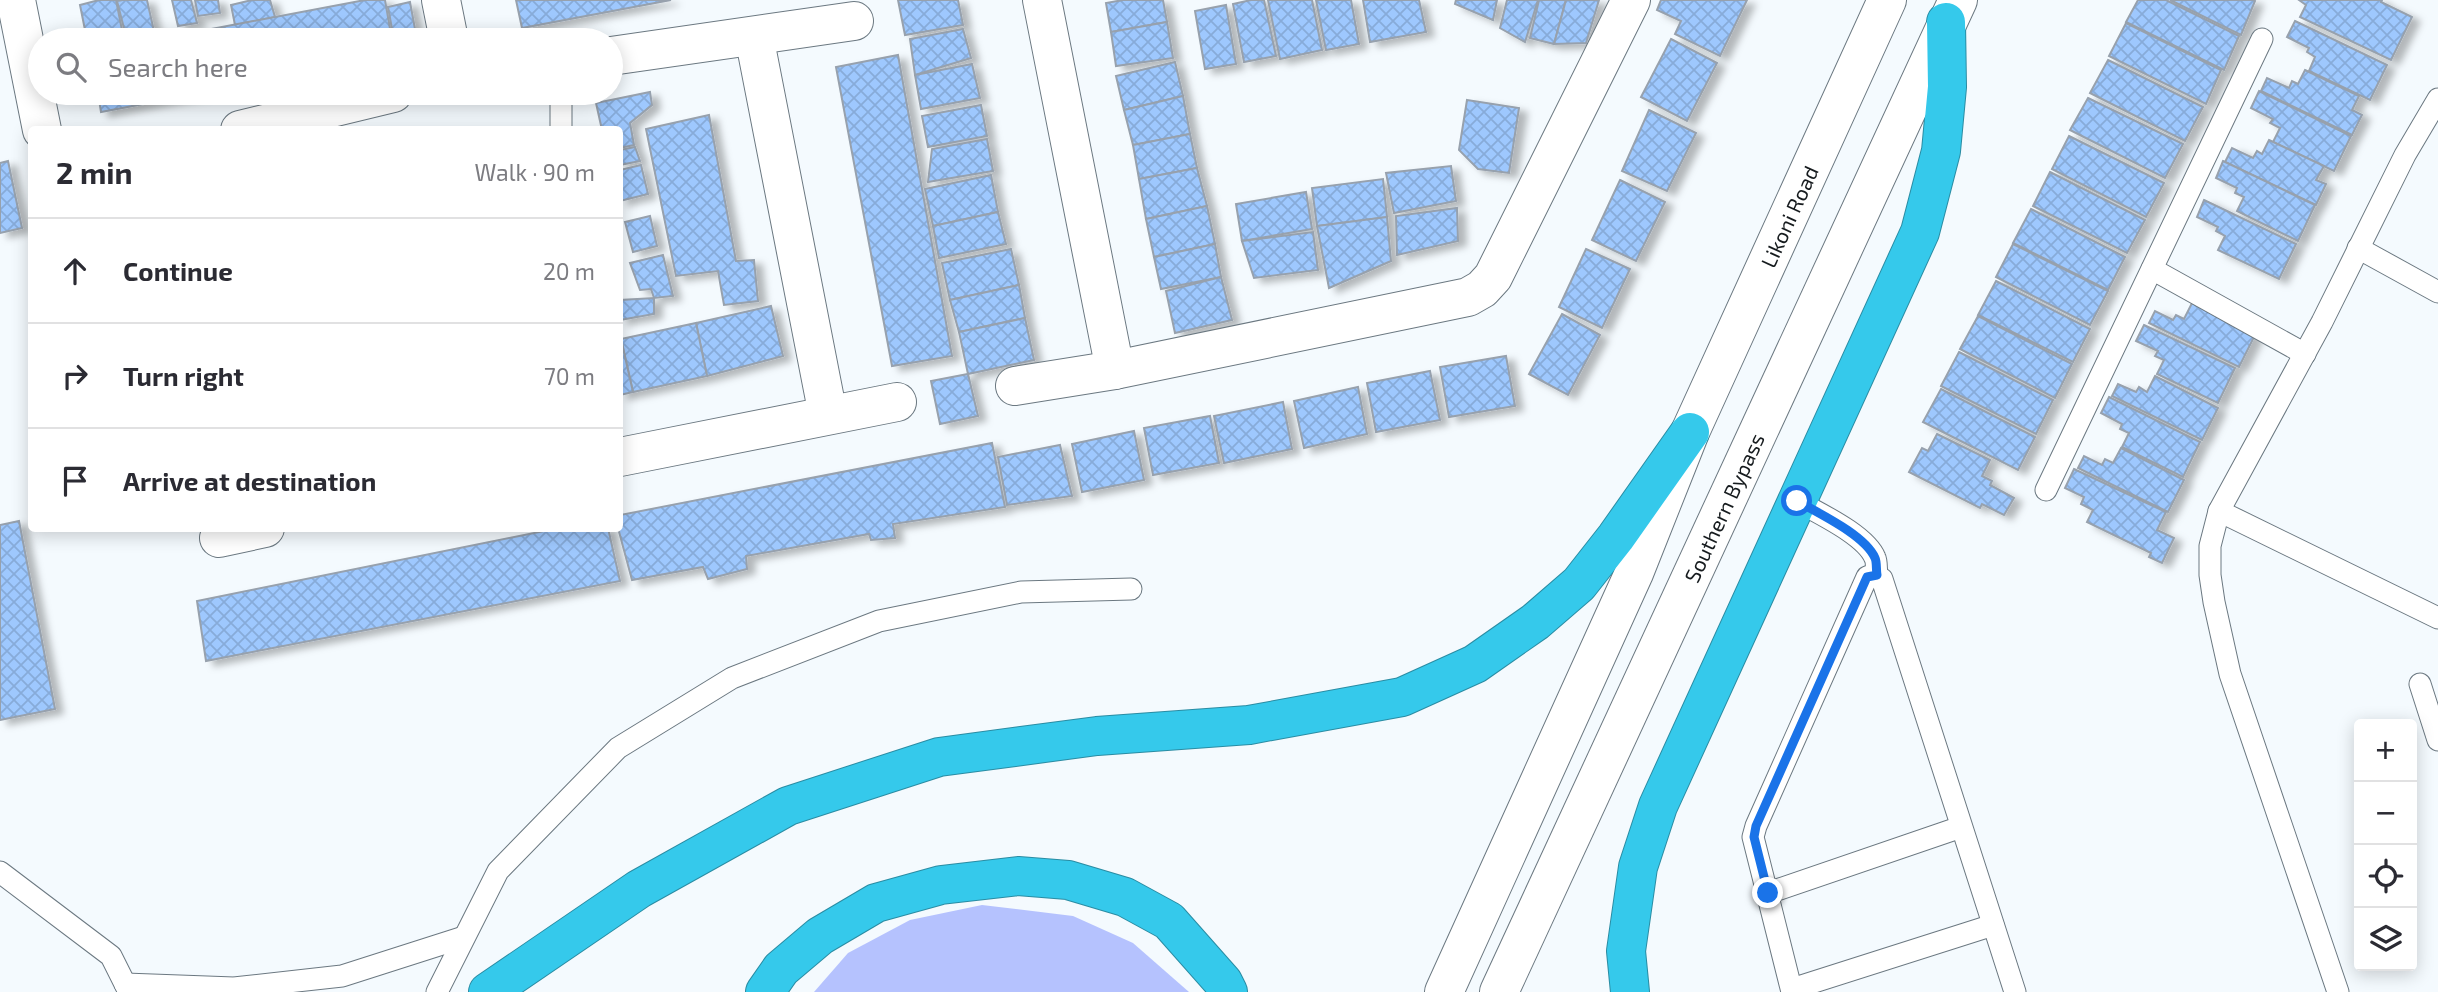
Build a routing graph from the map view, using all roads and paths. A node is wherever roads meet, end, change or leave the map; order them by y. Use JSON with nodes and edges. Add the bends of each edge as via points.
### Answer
{"nodes":[{"id":1,"x":16,"y":0,"type":"edge"},
{"id":2,"x":441,"y":0,"type":"edge"},
{"id":3,"x":1042,"y":0,"type":"edge"},
{"id":4,"x":1631,"y":0,"type":"edge"},
{"id":5,"x":1887,"y":0,"type":"edge"},
{"id":6,"x":1952,"y":11,"type":"edge"},
{"id":7,"x":854,"y":21,"type":"dead end"},
{"id":8,"x":447,"y":28,"type":"edge"},
{"id":9,"x":754,"y":36,"type":"junction"},
{"id":10,"x":2262,"y":40,"type":"dead end"},
{"id":11,"x":623,"y":54,"type":"edge"},
{"id":12,"x":28,"y":62,"type":"edge"},
{"id":13,"x":2438,"y":99,"type":"edge"},
{"id":14,"x":36,"y":105,"type":"edge"},
{"id":15,"x":346,"y":105,"type":"edge"},
{"id":16,"x":561,"y":105,"type":"edge"},
{"id":17,"x":40,"y":126,"type":"edge"},
{"id":18,"x":264,"y":126,"type":"edge"},
{"id":19,"x":561,"y":126,"type":"edge"},
{"id":20,"x":2358,"y":248,"type":"junction"},
{"id":21,"x":2152,"y":269,"type":"junction"},
{"id":22,"x":2438,"y":292,"type":"edge"},
{"id":23,"x":2305,"y":354,"type":"junction"},
{"id":24,"x":1115,"y":370,"type":"junction"},
{"id":25,"x":1015,"y":386,"type":"dead end"},
{"id":26,"x":897,"y":402,"type":"dead end"},
{"id":27,"x":828,"y":415,"type":"junction"},
{"id":28,"x":1690,"y":432,"type":"junction"},
{"id":29,"x":623,"y":456,"type":"edge"},
{"id":30,"x":2046,"y":490,"type":"dead end"},
{"id":31,"x":1797,"y":501,"type":"junction"},
{"id":32,"x":2219,"y":511,"type":"junction"},
{"id":33,"x":247,"y":532,"type":"edge"},
{"id":34,"x":219,"y":538,"type":"dead end"},
{"id":35,"x":1877,"y":575,"type":"junction"},
{"id":36,"x":1131,"y":589,"type":"dead end"},
{"id":37,"x":2438,"y":618,"type":"edge"},
{"id":38,"x":2420,"y":684,"type":"dead end"},
{"id":39,"x":2438,"y":740,"type":"edge"},
{"id":40,"x":1961,"y":827,"type":"junction"},
{"id":41,"x":0,"y":872,"type":"edge"},
{"id":42,"x":1768,"y":893,"type":"junction"},
{"id":43,"x":1993,"y":925,"type":"junction"},
{"id":44,"x":464,"y":937,"type":"junction"},
{"id":45,"x":127,"y":988,"type":"edge"},
{"id":46,"x":1792,"y":990,"type":"edge"},
{"id":47,"x":437,"y":992,"type":"edge"},
{"id":48,"x":488,"y":992,"type":"edge"},
{"id":49,"x":765,"y":992,"type":"edge"},
{"id":50,"x":1228,"y":992,"type":"edge"},
{"id":51,"x":1444,"y":992,"type":"edge"},
{"id":52,"x":1499,"y":992,"type":"edge"},
{"id":53,"x":1630,"y":992,"type":"edge"},
{"id":54,"x":2015,"y":992,"type":"edge"},
{"id":55,"x":2338,"y":992,"type":"edge"}],
"edges":[{"from":1,"to":12,"type":"street"},
{"from":2,"to":8,"type":"street"},
{"from":3,"to":24,"type":"street"},
{"from":4,"to":24,"type":"street","via":[[1493,277],[1482,289],[1468,297]]},
{"from":5,"to":28,"type":"street","name":"Likoni Road"},
{"from":6,"to":31,"type":"highway","via":[[1941,151],[1920,232]]},
{"from":6,"to":52,"type":"street","name":"Southern Bypass"},
{"from":7,"to":9,"type":"street"},
{"from":9,"to":11,"type":"street"},
{"from":9,"to":27,"type":"street"},
{"from":10,"to":21,"type":"lane"},
{"from":13,"to":20,"type":"lane"},
{"from":14,"to":17,"type":"street"},
{"from":15,"to":18,"type":"street"},
{"from":16,"to":19,"type":"lane"},
{"from":20,"to":22,"type":"lane"},
{"from":20,"to":23,"type":"lane"},
{"from":21,"to":23,"type":"lane"},
{"from":21,"to":30,"type":"lane"},
{"from":23,"to":32,"type":"lane"},
{"from":24,"to":25,"type":"street"},
{"from":26,"to":27,"type":"street"},
{"from":27,"to":29,"type":"street"},
{"from":28,"to":48,"type":"highway","via":[[1579,584],[1475,664],[1402,697],[1249,725],[1097,736],[939,757],[788,806],[639,889]]},
{"from":28,"to":51,"type":"street","via":[[1634,573]]},
{"from":31,"to":35,"type":"lane","via":[[1867,547],[1875,558]]},
{"from":31,"to":53,"type":"highway","via":[[1658,806],[1638,867],[1626,951]]},
{"from":32,"to":37,"type":"lane"},
{"from":32,"to":55,"type":"lane","via":[[2210,546],[2210,575],[2230,674]]},
{"from":33,"to":34,"type":"street"},
{"from":35,"to":40,"type":"lane"},
{"from":35,"to":42,"type":"lane","via":[[1867,577],[1756,826],[1754,837]]},
{"from":36,"to":44,"type":"lane","via":[[1021,592],[879,621],[732,678],[618,748],[498,871]]},
{"from":38,"to":39,"type":"lane"},
{"from":40,"to":42,"type":"lane"},
{"from":40,"to":43,"type":"lane"},
{"from":41,"to":45,"type":"lane","via":[[111,956]]},
{"from":42,"to":46,"type":"lane"},
{"from":43,"to":46,"type":"lane"},
{"from":43,"to":54,"type":"lane"},
{"from":44,"to":45,"type":"lane","via":[[342,976],[234,988]]},
{"from":44,"to":47,"type":"lane"},
{"from":49,"to":50,"type":"highway","via":[[781,970],[820,936],[877,903],[941,884],[1018,876],[1068,880],[1125,897],[1169,921]]}]}
